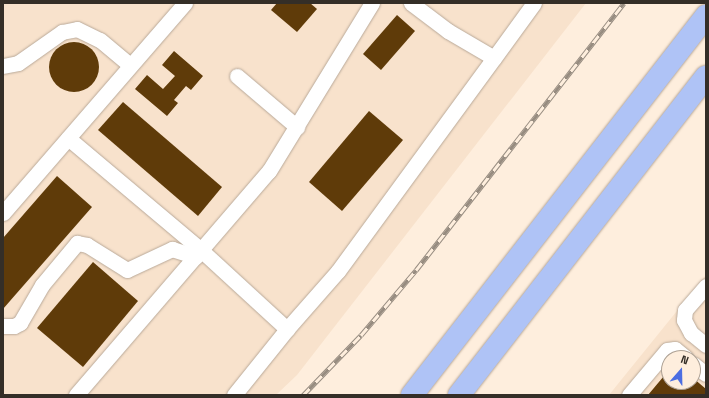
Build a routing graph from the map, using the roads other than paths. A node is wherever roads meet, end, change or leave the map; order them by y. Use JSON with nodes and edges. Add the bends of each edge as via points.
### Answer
{"nodes":[{"id":1,"x":185,"y":3,"type":"edge"},
{"id":2,"x":372,"y":3,"type":"edge"},
{"id":3,"x":411,"y":3,"type":"edge"},
{"id":4,"x":534,"y":3,"type":"edge"},
{"id":5,"x":706,"y":16,"type":"edge"},
{"id":6,"x":494,"y":58,"type":"junction"},
{"id":7,"x":3,"y":66,"type":"edge"},
{"id":8,"x":130,"y":66,"type":"junction"},
{"id":9,"x":237,"y":76,"type":"dead end"},
{"id":10,"x":706,"y":76,"type":"edge"},
{"id":11,"x":297,"y":127,"type":"junction"},
{"id":12,"x":68,"y":138,"type":"junction"},
{"id":13,"x":3,"y":213,"type":"edge"},
{"id":14,"x":533,"y":238,"type":"junction"},
{"id":15,"x":198,"y":254,"type":"junction"},
{"id":16,"x":706,"y":286,"type":"edge"},
{"id":17,"x":3,"y":326,"type":"edge"},
{"id":18,"x":287,"y":329,"type":"junction"},
{"id":19,"x":706,"y":345,"type":"edge"},
{"id":20,"x":661,"y":357,"type":"edge"},
{"id":21,"x":460,"y":394,"type":"edge"},
{"id":22,"x":76,"y":395,"type":"edge"},
{"id":23,"x":234,"y":395,"type":"edge"},
{"id":24,"x":404,"y":395,"type":"edge"},
{"id":25,"x":412,"y":395,"type":"edge"},
{"id":26,"x":629,"y":395,"type":"edge"}],
"edges":[{"from":1,"to":8,"type":"lane"},
{"from":2,"to":11,"type":"lane"},
{"from":3,"to":6,"type":"lane","via":[[448,31]]},
{"from":4,"to":6,"type":"lane"},
{"from":5,"to":14,"type":"highway"},
{"from":6,"to":18,"type":"lane","via":[[338,271]]},
{"from":7,"to":8,"type":"lane","via":[[18,63],[62,32],[77,29],[100,40]]},
{"from":8,"to":12,"type":"lane"},
{"from":9,"to":11,"type":"lane"},
{"from":10,"to":21,"type":"highway"},
{"from":11,"to":15,"type":"lane","via":[[269,171]]},
{"from":12,"to":13,"type":"lane"},
{"from":12,"to":15,"type":"lane"},
{"from":14,"to":24,"type":"highway"},
{"from":14,"to":25,"type":"highway"},
{"from":15,"to":17,"type":"lane","via":[[172,249],[128,270],[87,245],[77,244],[42,285],[20,323]]},
{"from":15,"to":18,"type":"lane"},
{"from":15,"to":22,"type":"lane"},
{"from":16,"to":19,"type":"lane","via":[[685,310],[684,320],[692,333]]},
{"from":18,"to":23,"type":"lane"},
{"from":20,"to":26,"type":"lane"}]}
